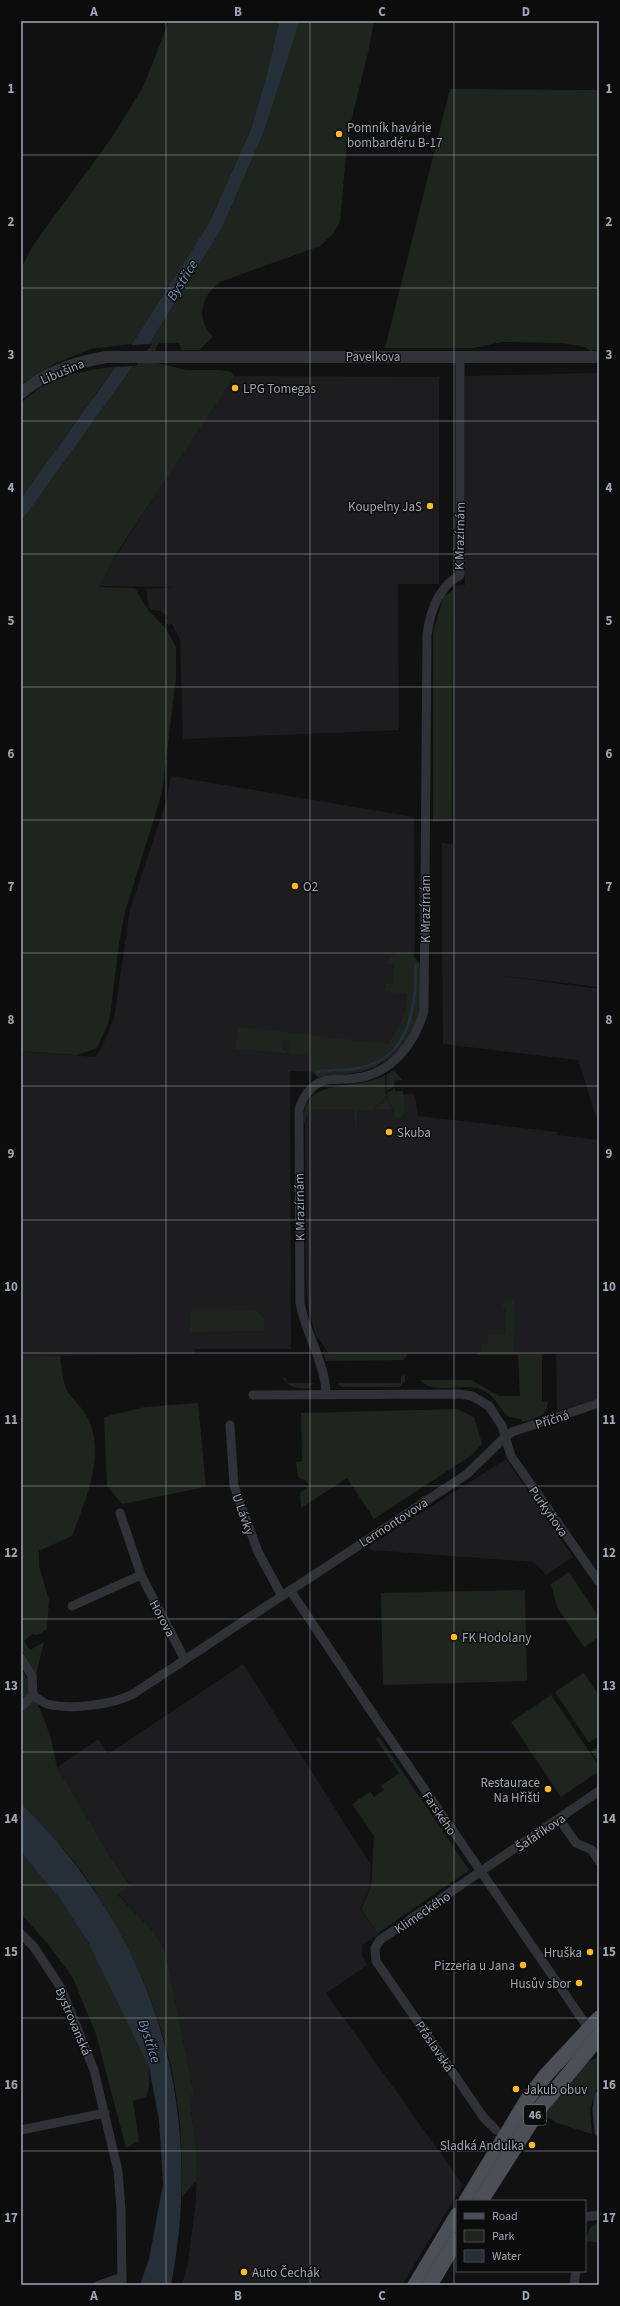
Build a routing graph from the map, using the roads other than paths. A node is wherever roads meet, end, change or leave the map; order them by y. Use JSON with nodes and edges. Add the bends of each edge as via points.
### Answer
{"nodes":[{"id":1,"x":106,"y":357,"type":"joint"},
{"id":2,"x":460,"y":357,"type":"junction"},
{"id":3,"x":599,"y":357,"type":"edge"},
{"id":4,"x":21,"y":393,"type":"edge"},
{"id":5,"x":326,"y":1394,"type":"junction"},
{"id":6,"x":253,"y":1395,"type":"dead end"},
{"id":7,"x":599,"y":1403,"type":"edge"},
{"id":8,"x":230,"y":1425,"type":"dead end"},
{"id":9,"x":505,"y":1437,"type":"junction"},
{"id":10,"x":120,"y":1513,"type":"dead end"},
{"id":11,"x":141,"y":1575,"type":"junction"},
{"id":12,"x":599,"y":1582,"type":"edge"},
{"id":13,"x":286,"y":1593,"type":"junction"},
{"id":14,"x":72,"y":1606,"type":"dead end"},
{"id":15,"x":21,"y":1658,"type":"edge"},
{"id":16,"x":186,"y":1660,"type":"junction"},
{"id":17,"x":33,"y":1695,"type":"junction"},
{"id":18,"x":21,"y":1706,"type":"edge"},
{"id":19,"x":599,"y":1791,"type":"edge"},
{"id":20,"x":559,"y":1819,"type":"junction"},
{"id":21,"x":599,"y":1861,"type":"edge"},
{"id":22,"x":480,"y":1872,"type":"junction"},
{"id":23,"x":23,"y":1938,"type":"edge"},
{"id":24,"x":375,"y":1959,"type":"joint"},
{"id":25,"x":599,"y":2018,"type":"edge"},
{"id":26,"x":595,"y":2036,"type":"edge"},
{"id":27,"x":599,"y":2096,"type":"edge"},
{"id":28,"x":105,"y":2113,"type":"junction"},
{"id":29,"x":21,"y":2130,"type":"edge"},
{"id":30,"x":496,"y":2130,"type":"dead end"},
{"id":31,"x":599,"y":2132,"type":"edge"},
{"id":32,"x":467,"y":2200,"type":"edge"},
{"id":33,"x":481,"y":2200,"type":"edge"},
{"id":34,"x":599,"y":2215,"type":"edge"},
{"id":35,"x":456,"y":2217,"type":"edge"},
{"id":36,"x":586,"y":2217,"type":"edge"},
{"id":37,"x":456,"y":2242,"type":"edge"},
{"id":38,"x":576,"y":2272,"type":"edge"},
{"id":39,"x":121,"y":2282,"type":"edge"},
{"id":40,"x":99,"y":2285,"type":"edge"},
{"id":41,"x":415,"y":2285,"type":"edge"},
{"id":42,"x":430,"y":2285,"type":"edge"},
{"id":43,"x":574,"y":2285,"type":"edge"}],
"edges":[{"from":1,"to":2,"type":"street","name":"Pavelkova"},
{"from":1,"to":4,"type":"street","name":"Libušina","via":[[66,367],[37,381]]},
{"from":2,"to":3,"type":"street","name":"Pavelkova"},
{"from":2,"to":5,"type":"street","name":"K Mrazírnám","via":[[460,575],[448,583],[435,603],[427,635],[424,1010],[412,1041],[395,1060],[367,1076],[319,1083],[303,1099],[299,1111],[300,1303],[304,1321],[324,1372]]},
{"from":5,"to":6,"type":"street"},
{"from":5,"to":9,"type":"street","via":[[472,1396],[490,1406],[502,1426]]},
{"from":7,"to":9,"type":"street","name":"Příčná"},
{"from":8,"to":13,"type":"street","name":"U Lávky","via":[[234,1486],[260,1557]]},
{"from":9,"to":12,"type":"street","name":"Purkyňova","via":[[511,1456]]},
{"from":9,"to":13,"type":"street","name":"Lermontovova","via":[[467,1474]]},
{"from":10,"to":11,"type":"street","name":"Horova"},
{"from":11,"to":14,"type":"street"},
{"from":11,"to":16,"type":"street","name":"Horova"},
{"from":13,"to":16,"type":"street","name":"Lermontovova"},
{"from":13,"to":22,"type":"street","name":"Farského"},
{"from":15,"to":17,"type":"street","via":[[32,1676]]},
{"from":16,"to":17,"type":"street","name":"Lermontovova","via":[[133,1694],[113,1702],[55,1705],[44,1703]]},
{"from":17,"to":18,"type":"street"},
{"from":19,"to":20,"type":"street","name":"Šafaříkova"},
{"from":20,"to":21,"type":"street","via":[[576,1843],[592,1850]]},
{"from":20,"to":22,"type":"street","name":"Šafaříkova"},
{"from":22,"to":24,"type":"street","name":"Klimeckého","via":[[378,1942]]},
{"from":22,"to":26,"type":"street","name":"Farského"},
{"from":23,"to":28,"type":"street","name":"Bystrovanská","via":[[53,1974],[68,2003],[94,2070]]},
{"from":24,"to":30,"type":"street","name":"Přáslavská","via":[[473,2102]]},
{"from":25,"to":26,"type":"main road"},
{"from":26,"to":32,"type":"main road","via":[[545,2076],[527,2100]]},
{"from":26,"to":33,"type":"main road","number":"46","via":[[540,2108]]},
{"from":27,"to":31,"type":"street"},
{"from":28,"to":29,"type":"street"},
{"from":28,"to":39,"type":"street","name":"Bystrovanská","via":[[119,2177]]},
{"from":34,"to":36,"type":"street"},
{"from":35,"to":41,"type":"main road"},
{"from":37,"to":42,"type":"main road"},
{"from":38,"to":43,"type":"street"},
{"from":39,"to":40,"type":"street"}]}
